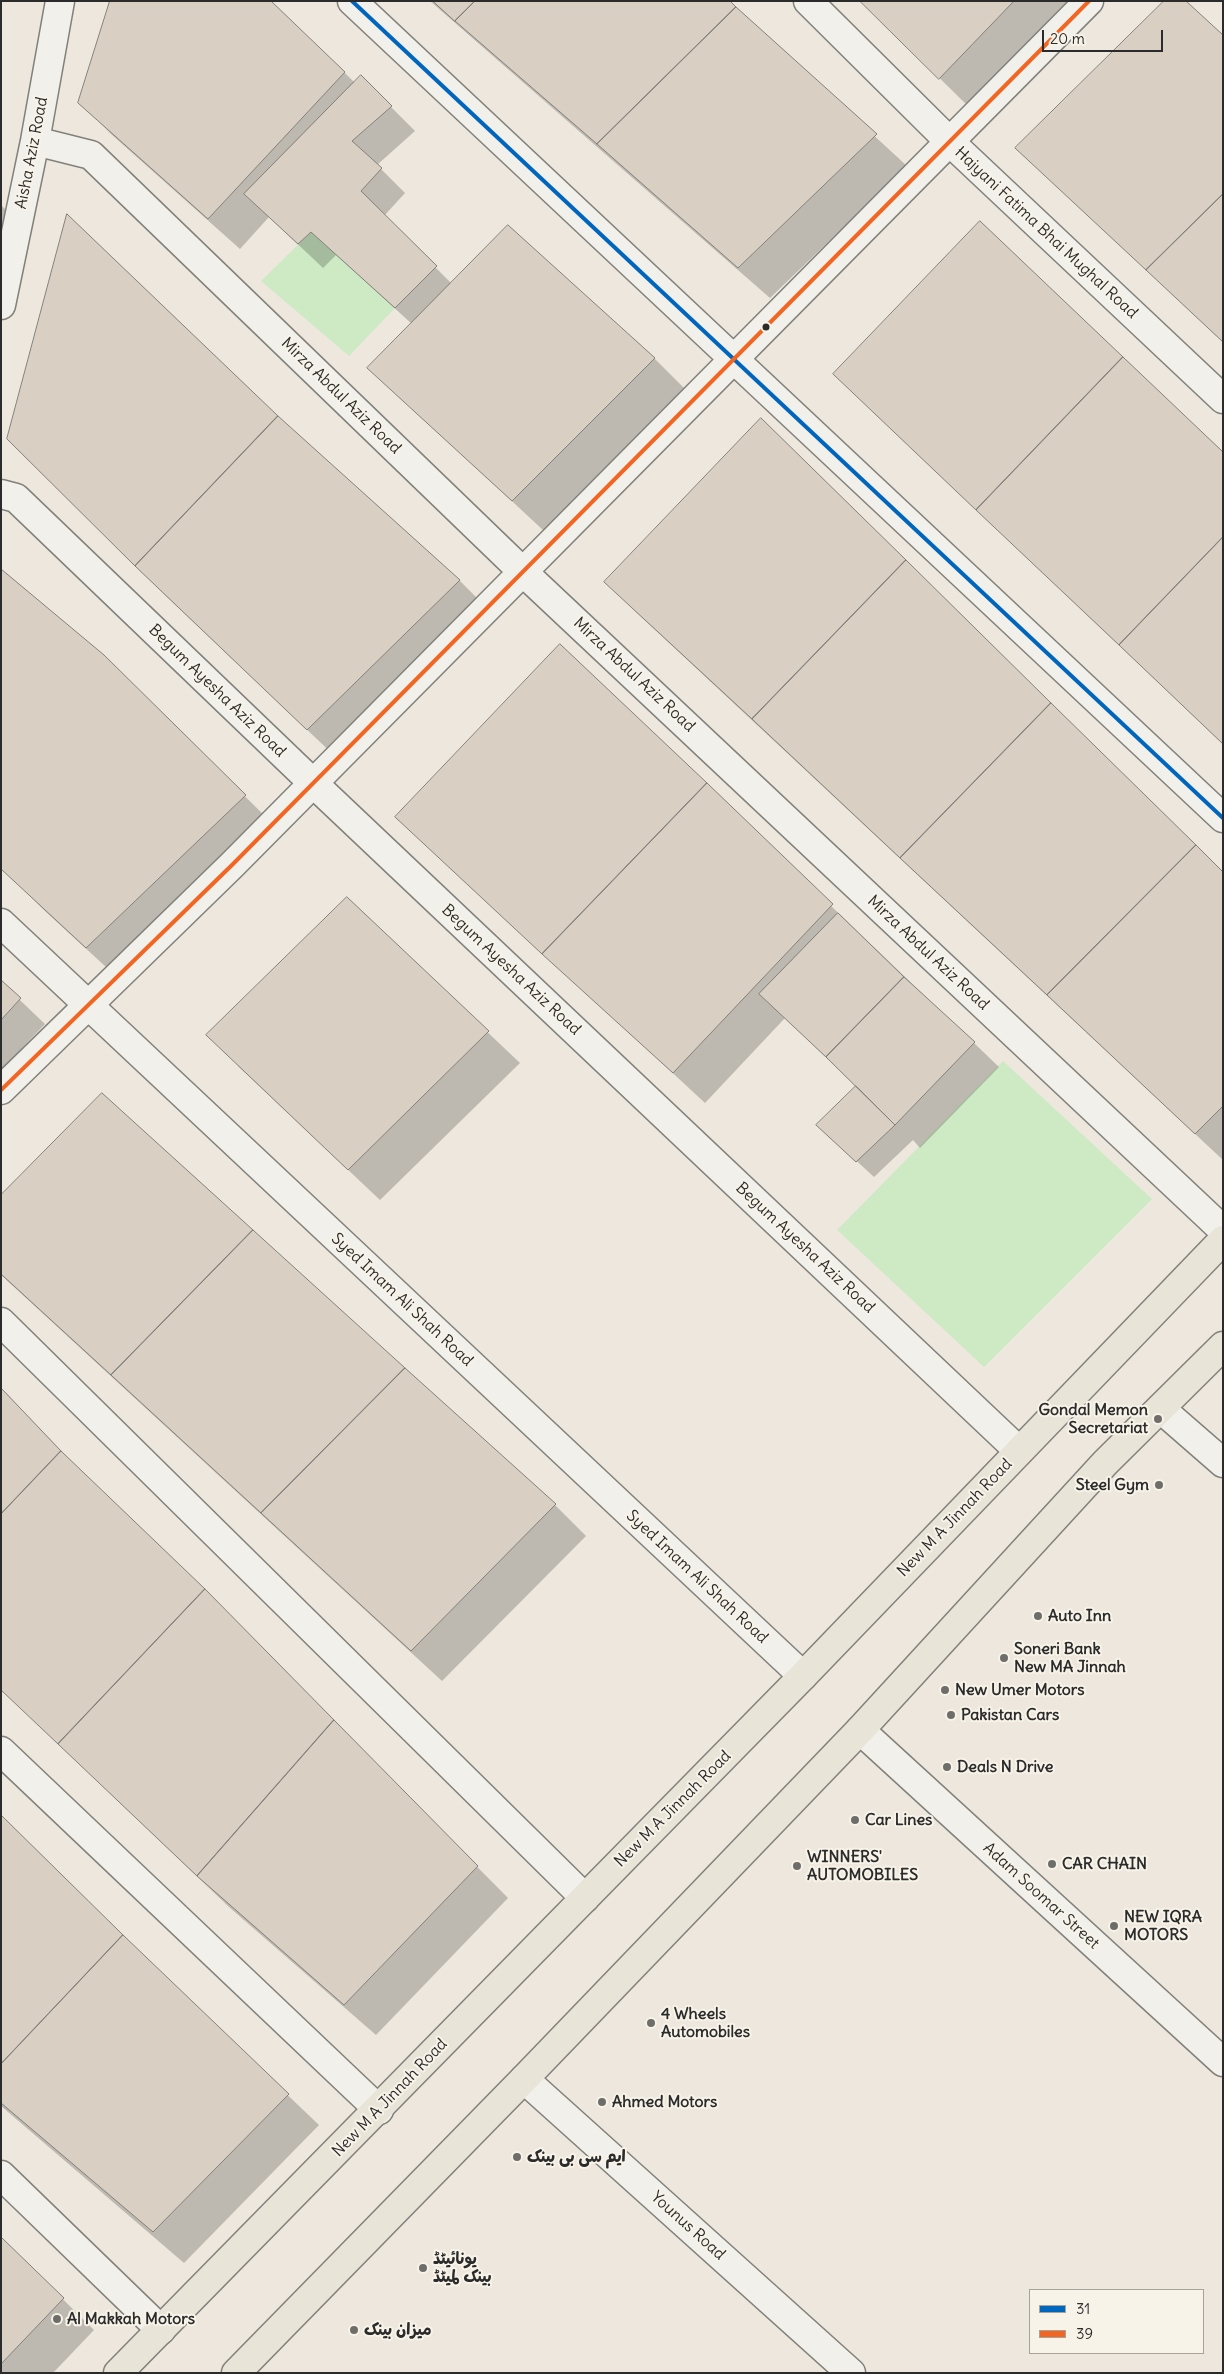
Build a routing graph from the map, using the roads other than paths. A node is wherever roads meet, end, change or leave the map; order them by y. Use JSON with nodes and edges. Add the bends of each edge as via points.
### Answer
{"nodes":[{"id":1,"x":60,"y":1,"type":"edge"},
{"id":2,"x":352,"y":1,"type":"edge"},
{"id":3,"x":808,"y":1,"type":"edge"},
{"id":4,"x":1089,"y":1,"type":"edge"},
{"id":5,"x":35,"y":141,"type":"junction"},
{"id":6,"x":950,"y":142,"type":"junction"},
{"id":7,"x":1,"y":305,"type":"edge"},
{"id":8,"x":735,"y":358,"type":"junction"},
{"id":9,"x":1223,"y":399,"type":"edge"},
{"id":10,"x":1,"y":494,"type":"edge"},
{"id":11,"x":523,"y":572,"type":"junction"},
{"id":12,"x":313,"y":783,"type":"junction"},
{"id":13,"x":1223,"y":818,"type":"edge"},
{"id":14,"x":1,"y":923,"type":"edge"},
{"id":15,"x":88,"y":1006,"type":"junction"},
{"id":16,"x":1,"y":1090,"type":"edge"},
{"id":17,"x":1223,"y":1230,"type":"edge"},
{"id":18,"x":1223,"y":1240,"type":"edge"},
{"id":19,"x":1,"y":1322,"type":"edge"},
{"id":20,"x":1223,"y":1346,"type":"edge"},
{"id":21,"x":1161,"y":1409,"type":"junction"},
{"id":22,"x":1019,"y":1451,"type":"junction"},
{"id":23,"x":1223,"y":1463,"type":"edge"},
{"id":24,"x":803,"y":1676,"type":"junction"},
{"id":25,"x":860,"y":1730,"type":"junction"},
{"id":26,"x":1,"y":1751,"type":"edge"},
{"id":27,"x":585,"y":1898,"type":"junction"},
{"id":28,"x":1223,"y":2062,"type":"edge"},
{"id":29,"x":524,"y":2079,"type":"junction"},
{"id":30,"x":378,"y":2110,"type":"junction"},
{"id":31,"x":1,"y":2175,"type":"edge"},
{"id":32,"x":161,"y":2330,"type":"junction"},
{"id":33,"x":118,"y":2373,"type":"edge"},
{"id":34,"x":236,"y":2373,"type":"edge"},
{"id":35,"x":851,"y":2373,"type":"edge"}],
"edges":[{"from":1,"to":5,"type":"street","name":"Aisha Aziz Road"},
{"from":2,"to":8,"type":"street"},
{"from":3,"to":6,"type":"street","name":"Hajyani Fatima Bhai Mughal Road"},
{"from":4,"to":6,"type":"street"},
{"from":5,"to":7,"type":"street","name":"Aisha Aziz Road"},
{"from":5,"to":11,"type":"street","name":"Mirza Abdul Aziz Road","via":[[91,155]]},
{"from":6,"to":8,"type":"street"},
{"from":6,"to":9,"type":"street","name":"Hajyani Fatima Bhai Mughal Road"},
{"from":8,"to":11,"type":"street"},
{"from":8,"to":13,"type":"street"},
{"from":10,"to":12,"type":"street","name":"Begum Ayesha Aziz Road","via":[[16,498]]},
{"from":11,"to":12,"type":"street"},
{"from":11,"to":17,"type":"street","name":"Mirza Abdul Aziz Road"},
{"from":12,"to":15,"type":"street"},
{"from":12,"to":22,"type":"street","name":"Begum Ayesha Aziz Road"},
{"from":14,"to":15,"type":"street","name":"Syed Imam Ali Shah Road"},
{"from":15,"to":16,"type":"street"},
{"from":15,"to":24,"type":"street","name":"Syed Imam Ali Shah Road"},
{"from":18,"to":22,"type":"main road","name":"New M A Jinnah Road"},
{"from":19,"to":27,"type":"street"},
{"from":20,"to":21,"type":"main road"},
{"from":21,"to":23,"type":"street"},
{"from":21,"to":25,"type":"main road","via":[[1105,1463]]},
{"from":22,"to":24,"type":"main road","name":"New M A Jinnah Road"},
{"from":24,"to":27,"type":"main road","name":"New M A Jinnah Road"},
{"from":25,"to":28,"type":"street","name":"Adam Soomar Street"},
{"from":25,"to":29,"type":"main road"},
{"from":26,"to":30,"type":"street"},
{"from":27,"to":30,"type":"main road","name":"New M A Jinnah Road"},
{"from":29,"to":34,"type":"main road"},
{"from":29,"to":35,"type":"street","name":"Younus Road"},
{"from":30,"to":32,"type":"main road","name":"New M A Jinnah Road"},
{"from":31,"to":32,"type":"street"},
{"from":32,"to":33,"type":"main road","name":"New M A Jinnah Road"}]}
